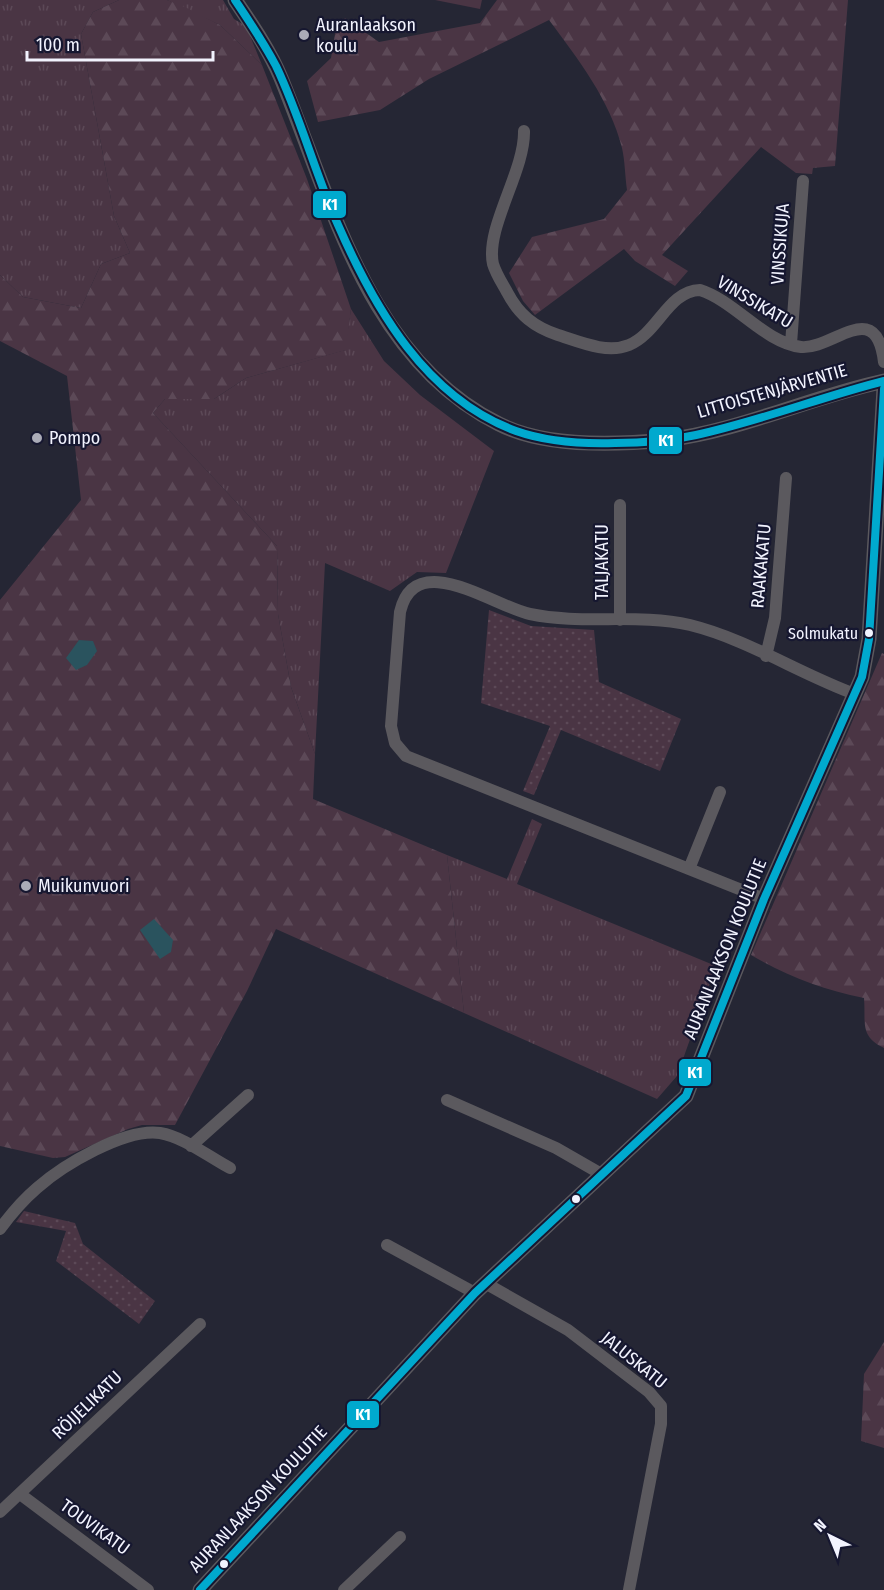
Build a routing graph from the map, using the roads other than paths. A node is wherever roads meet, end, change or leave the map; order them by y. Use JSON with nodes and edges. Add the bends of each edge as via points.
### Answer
{"nodes":[{"id":1,"x":236,"y":0,"type":"edge"},
{"id":2,"x":524,"y":131,"type":"dead end"},
{"id":3,"x":803,"y":181,"type":"dead end"},
{"id":4,"x":791,"y":344,"type":"junction"},
{"id":5,"x":884,"y":362,"type":"edge"},
{"id":6,"x":884,"y":381,"type":"edge"},
{"id":7,"x":884,"y":389,"type":"edge"},
{"id":8,"x":786,"y":478,"type":"dead end"},
{"id":9,"x":620,"y":505,"type":"dead end"},
{"id":10,"x":620,"y":620,"type":"junction"},
{"id":11,"x":766,"y":656,"type":"junction"},
{"id":12,"x":855,"y":694,"type":"junction"},
{"id":13,"x":720,"y":792,"type":"dead end"},
{"id":14,"x":689,"y":869,"type":"junction"},
{"id":15,"x":764,"y":899,"type":"junction"},
{"id":16,"x":248,"y":1095,"type":"dead end"},
{"id":17,"x":447,"y":1100,"type":"dead end"},
{"id":18,"x":191,"y":1146,"type":"junction"},
{"id":19,"x":230,"y":1168,"type":"dead end"},
{"id":20,"x":603,"y":1175,"type":"junction"},
{"id":21,"x":0,"y":1228,"type":"edge"},
{"id":22,"x":387,"y":1245,"type":"dead end"},
{"id":23,"x":480,"y":1288,"type":"junction"},
{"id":24,"x":200,"y":1324,"type":"dead end"},
{"id":25,"x":20,"y":1494,"type":"junction"},
{"id":26,"x":2,"y":1507,"type":"edge"},
{"id":27,"x":400,"y":1537,"type":"dead end"},
{"id":28,"x":148,"y":1590,"type":"edge"},
{"id":29,"x":200,"y":1590,"type":"edge"},
{"id":30,"x":344,"y":1590,"type":"edge"},
{"id":31,"x":629,"y":1590,"type":"edge"}],
"edges":[{"from":1,"to":6,"type":"street","name":"LITTOISTENJÄRVENTIE","via":[[281,77],[345,241],[389,323],[439,382],[499,425],[572,441],[666,439],[739,423]]},
{"from":2,"to":4,"type":"street","name":"VINSSIKATU","via":[[523,150],[492,256],[513,304],[529,321],[584,344],[622,347],[647,332],[681,296],[700,290]]},
{"from":3,"to":4,"type":"street","name":"VINSSIKUJA"},
{"from":4,"to":5,"type":"street","name":"VINSSIKATU","via":[[811,346],[852,329],[863,329],[876,338]]},
{"from":7,"to":12,"type":"street","name":"AURANLAAKSON KOULUTIE","via":[[869,639]]},
{"from":8,"to":11,"type":"street","name":"RAAKAKATU","via":[[775,618]]},
{"from":9,"to":10,"type":"street","name":"TALJAKATU"},
{"from":10,"to":11,"type":"street","via":[[690,626]]},
{"from":10,"to":14,"type":"street","via":[[529,614],[446,583],[418,585],[404,599],[400,612],[393,738],[402,752],[417,762]]},
{"from":11,"to":12,"type":"street"},
{"from":12,"to":15,"type":"street","name":"AURANLAAKSON KOULUTIE"},
{"from":13,"to":14,"type":"street"},
{"from":14,"to":15,"type":"street"},
{"from":15,"to":20,"type":"street","name":"AURANLAAKSON KOULUTIE","via":[[686,1096]]},
{"from":16,"to":18,"type":"street"},
{"from":17,"to":20,"type":"street","via":[[568,1153]]},
{"from":18,"to":19,"type":"street"},
{"from":18,"to":21,"type":"street","via":[[159,1133],[122,1138],[47,1179]]},
{"from":20,"to":23,"type":"street","name":"AURANLAAKSON KOULUTIE"},
{"from":22,"to":23,"type":"street"},
{"from":23,"to":29,"type":"street","name":"AURANLAAKSON KOULUTIE"},
{"from":23,"to":31,"type":"street","name":"JALUSKATU","via":[[568,1330],[649,1392],[661,1406],[662,1424]]},
{"from":24,"to":25,"type":"street","name":"RÖIJELIKATU"},
{"from":25,"to":26,"type":"street","name":"RÖIJELIKATU"},
{"from":25,"to":28,"type":"street","name":"TOUVIKATU"},
{"from":27,"to":30,"type":"street"}]}
